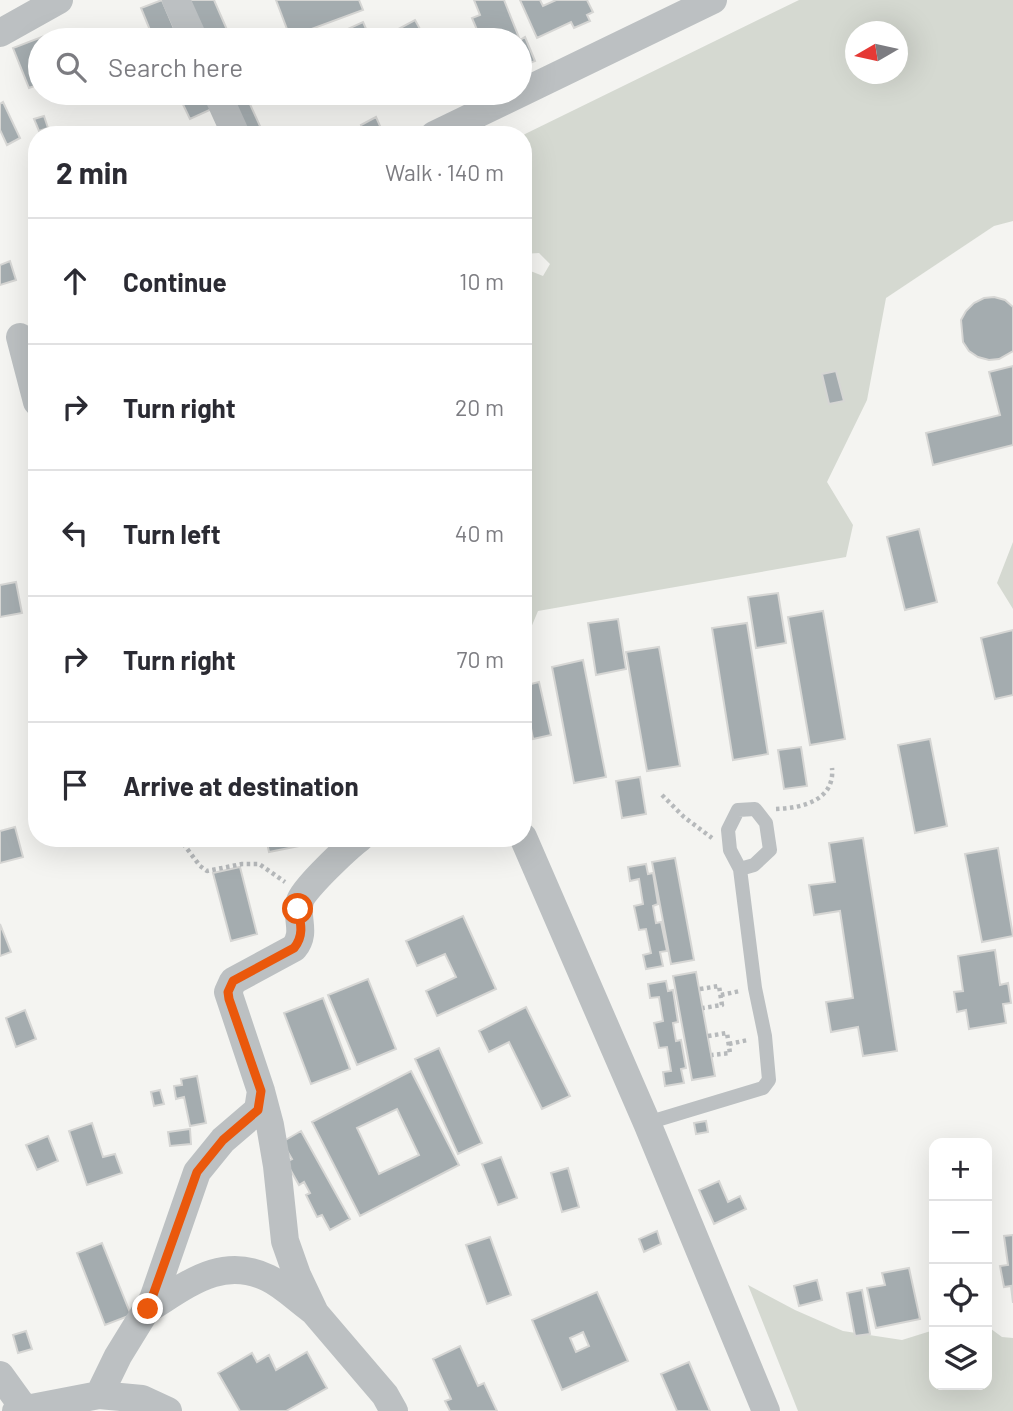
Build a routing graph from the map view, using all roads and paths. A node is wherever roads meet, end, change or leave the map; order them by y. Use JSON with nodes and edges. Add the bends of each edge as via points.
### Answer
{"nodes":[{"id":1,"x":59,"y":0,"type":"edge"},
{"id":2,"x":176,"y":0,"type":"edge"},
{"id":3,"x":713,"y":0,"type":"edge"},
{"id":4,"x":189,"y":28,"type":"edge"},
{"id":5,"x":0,"y":33,"type":"edge"},
{"id":6,"x":532,"y":88,"type":"edge"},
{"id":7,"x":222,"y":105,"type":"edge"},
{"id":8,"x":496,"y":105,"type":"edge"},
{"id":9,"x":232,"y":126,"type":"edge"},
{"id":10,"x":453,"y":126,"type":"edge"},
{"id":11,"x":19,"y":337,"type":"edge"},
{"id":12,"x":28,"y":370,"type":"edge"},
{"id":13,"x":832,"y":768,"type":"dead end"},
{"id":14,"x":662,"y":795,"type":"dead end"},
{"id":15,"x":754,"y":809,"type":"junction"},
{"id":16,"x":186,"y":847,"type":"edge"},
{"id":17,"x":346,"y":847,"type":"edge"},
{"id":18,"x":527,"y":847,"type":"edge"},
{"id":19,"x":730,"y":850,"type":"junction"},
{"id":20,"x":740,"y":869,"type":"junction"},
{"id":21,"x":300,"y":898,"type":"junction"},
{"id":22,"x":700,"y":989,"type":"dead end"},
{"id":23,"x":703,"y":1009,"type":"dead end"},
{"id":24,"x":708,"y":1036,"type":"dead end"},
{"id":25,"x":712,"y":1055,"type":"dead end"},
{"id":26,"x":261,"y":1091,"type":"junction"},
{"id":27,"x":647,"y":1123,"type":"junction"},
{"id":28,"x":148,"y":1309,"type":"junction"},
{"id":29,"x":315,"y":1313,"type":"junction"},
{"id":30,"x":0,"y":1375,"type":"edge"},
{"id":31,"x":99,"y":1395,"type":"junction"},
{"id":32,"x":22,"y":1410,"type":"edge"},
{"id":33,"x":168,"y":1411,"type":"edge"},
{"id":34,"x":394,"y":1411,"type":"edge"},
{"id":35,"x":766,"y":1411,"type":"edge"}],
"edges":[{"from":1,"to":5,"type":"street"},
{"from":2,"to":4,"type":"street"},
{"from":3,"to":6,"type":"street"},
{"from":7,"to":9,"type":"street"},
{"from":8,"to":10,"type":"street"},
{"from":11,"to":12,"type":"street"},
{"from":13,"to":15,"type":"path","via":[[833,779],[824,795],[804,806]]},
{"from":14,"to":19,"type":"path"},
{"from":15,"to":19,"type":"lane","via":[[738,810],[727,830]]},
{"from":15,"to":20,"type":"lane","via":[[766,823],[770,850],[754,865]]},
{"from":16,"to":21,"type":"path","via":[[207,871],[259,864]]},
{"from":17,"to":21,"type":"street"},
{"from":18,"to":27,"type":"street"},
{"from":19,"to":20,"type":"lane"},
{"from":20,"to":27,"type":"lane","via":[[769,1080],[763,1088]]},
{"from":21,"to":26,"type":"street","via":[[299,942],[233,981],[228,992]]},
{"from":22,"to":23,"type":"path","via":[[719,986],[722,1005]]},
{"from":24,"to":25,"type":"path","via":[[727,1033],[730,1053]]},
{"from":26,"to":28,"type":"street","via":[[258,1110],[223,1140],[197,1172]]},
{"from":26,"to":29,"type":"street","via":[[277,1166],[285,1241]]},
{"from":27,"to":35,"type":"street"},
{"from":28,"to":29,"type":"street","via":[[201,1277],[233,1268],[270,1279]]},
{"from":28,"to":31,"type":"street"},
{"from":29,"to":34,"type":"street"},
{"from":30,"to":32,"type":"street"},
{"from":31,"to":32,"type":"street"},
{"from":31,"to":33,"type":"street","via":[[142,1399]]}]}
